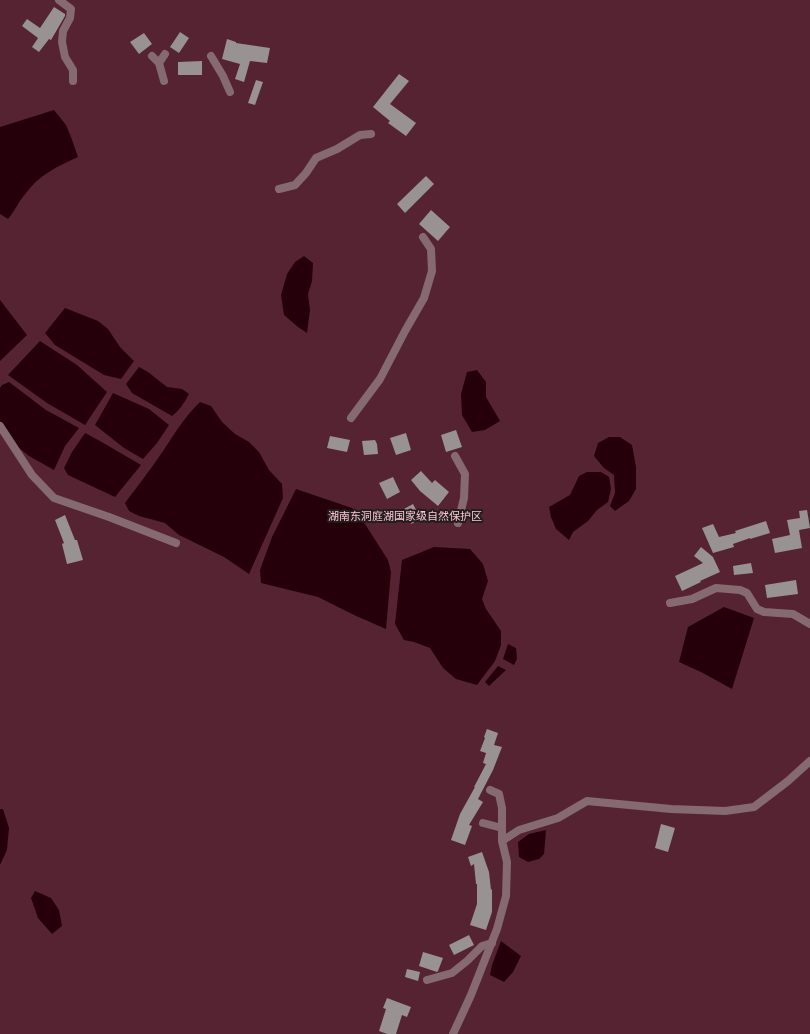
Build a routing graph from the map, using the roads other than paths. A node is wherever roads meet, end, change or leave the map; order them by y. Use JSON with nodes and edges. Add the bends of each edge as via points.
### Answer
{"nodes":[{"id":1,"x":59,"y":0,"type":"edge"},
{"id":2,"x":165,"y":54,"type":"dead end"},
{"id":3,"x":152,"y":56,"type":"dead end"},
{"id":4,"x":211,"y":56,"type":"dead end"},
{"id":5,"x":159,"y":63,"type":"junction"},
{"id":6,"x":73,"y":81,"type":"dead end"},
{"id":7,"x":164,"y":81,"type":"dead end"},
{"id":8,"x":230,"y":92,"type":"dead end"},
{"id":9,"x":371,"y":134,"type":"dead end"},
{"id":10,"x":279,"y":189,"type":"dead end"},
{"id":11,"x":423,"y":237,"type":"dead end"},
{"id":12,"x":351,"y":418,"type":"dead end"},
{"id":13,"x":0,"y":426,"type":"edge"},
{"id":14,"x":455,"y":456,"type":"dead end"},
{"id":15,"x":458,"y":523,"type":"dead end"},
{"id":16,"x":176,"y":543,"type":"dead end"},
{"id":17,"x":670,"y":604,"type":"dead end"},
{"id":18,"x":810,"y":624,"type":"edge"},
{"id":19,"x":810,"y":761,"type":"edge"},
{"id":20,"x":490,"y":790,"type":"dead end"},
{"id":21,"x":482,"y":823,"type":"dead end"},
{"id":22,"x":502,"y":828,"type":"junction"},
{"id":23,"x":502,"y":841,"type":"junction"},
{"id":24,"x":492,"y":943,"type":"junction"},
{"id":25,"x":427,"y":980,"type":"dead end"},
{"id":26,"x":453,"y":1034,"type":"edge"}],
"edges":[{"from":1,"to":6,"type":"street","via":[[71,8],[62,42],[65,57],[73,70]]},
{"from":2,"to":5,"type":"street"},
{"from":3,"to":5,"type":"street"},
{"from":4,"to":8,"type":"street"},
{"from":5,"to":7,"type":"street"},
{"from":9,"to":10,"type":"street","via":[[360,135],[316,158],[295,185]]},
{"from":11,"to":12,"type":"street","via":[[430,248],[432,271],[424,298],[380,379]]},
{"from":13,"to":16,"type":"street","via":[[32,475],[54,498]]},
{"from":14,"to":15,"type":"street","via":[[465,474],[464,498]]},
{"from":17,"to":18,"type":"street","via":[[692,599],[716,588],[740,590],[747,593],[757,609],[764,612],[793,614]]},
{"from":19,"to":23,"type":"street","via":[[754,807],[725,811],[587,801],[558,818],[519,830]]},
{"from":20,"to":22,"type":"street","via":[[499,794]]},
{"from":21,"to":22,"type":"street"},
{"from":22,"to":23,"type":"street"},
{"from":23,"to":24,"type":"street","via":[[507,862],[506,896]]},
{"from":24,"to":25,"type":"street","via":[[482,946],[452,973]]},
{"from":24,"to":26,"type":"street"}]}
